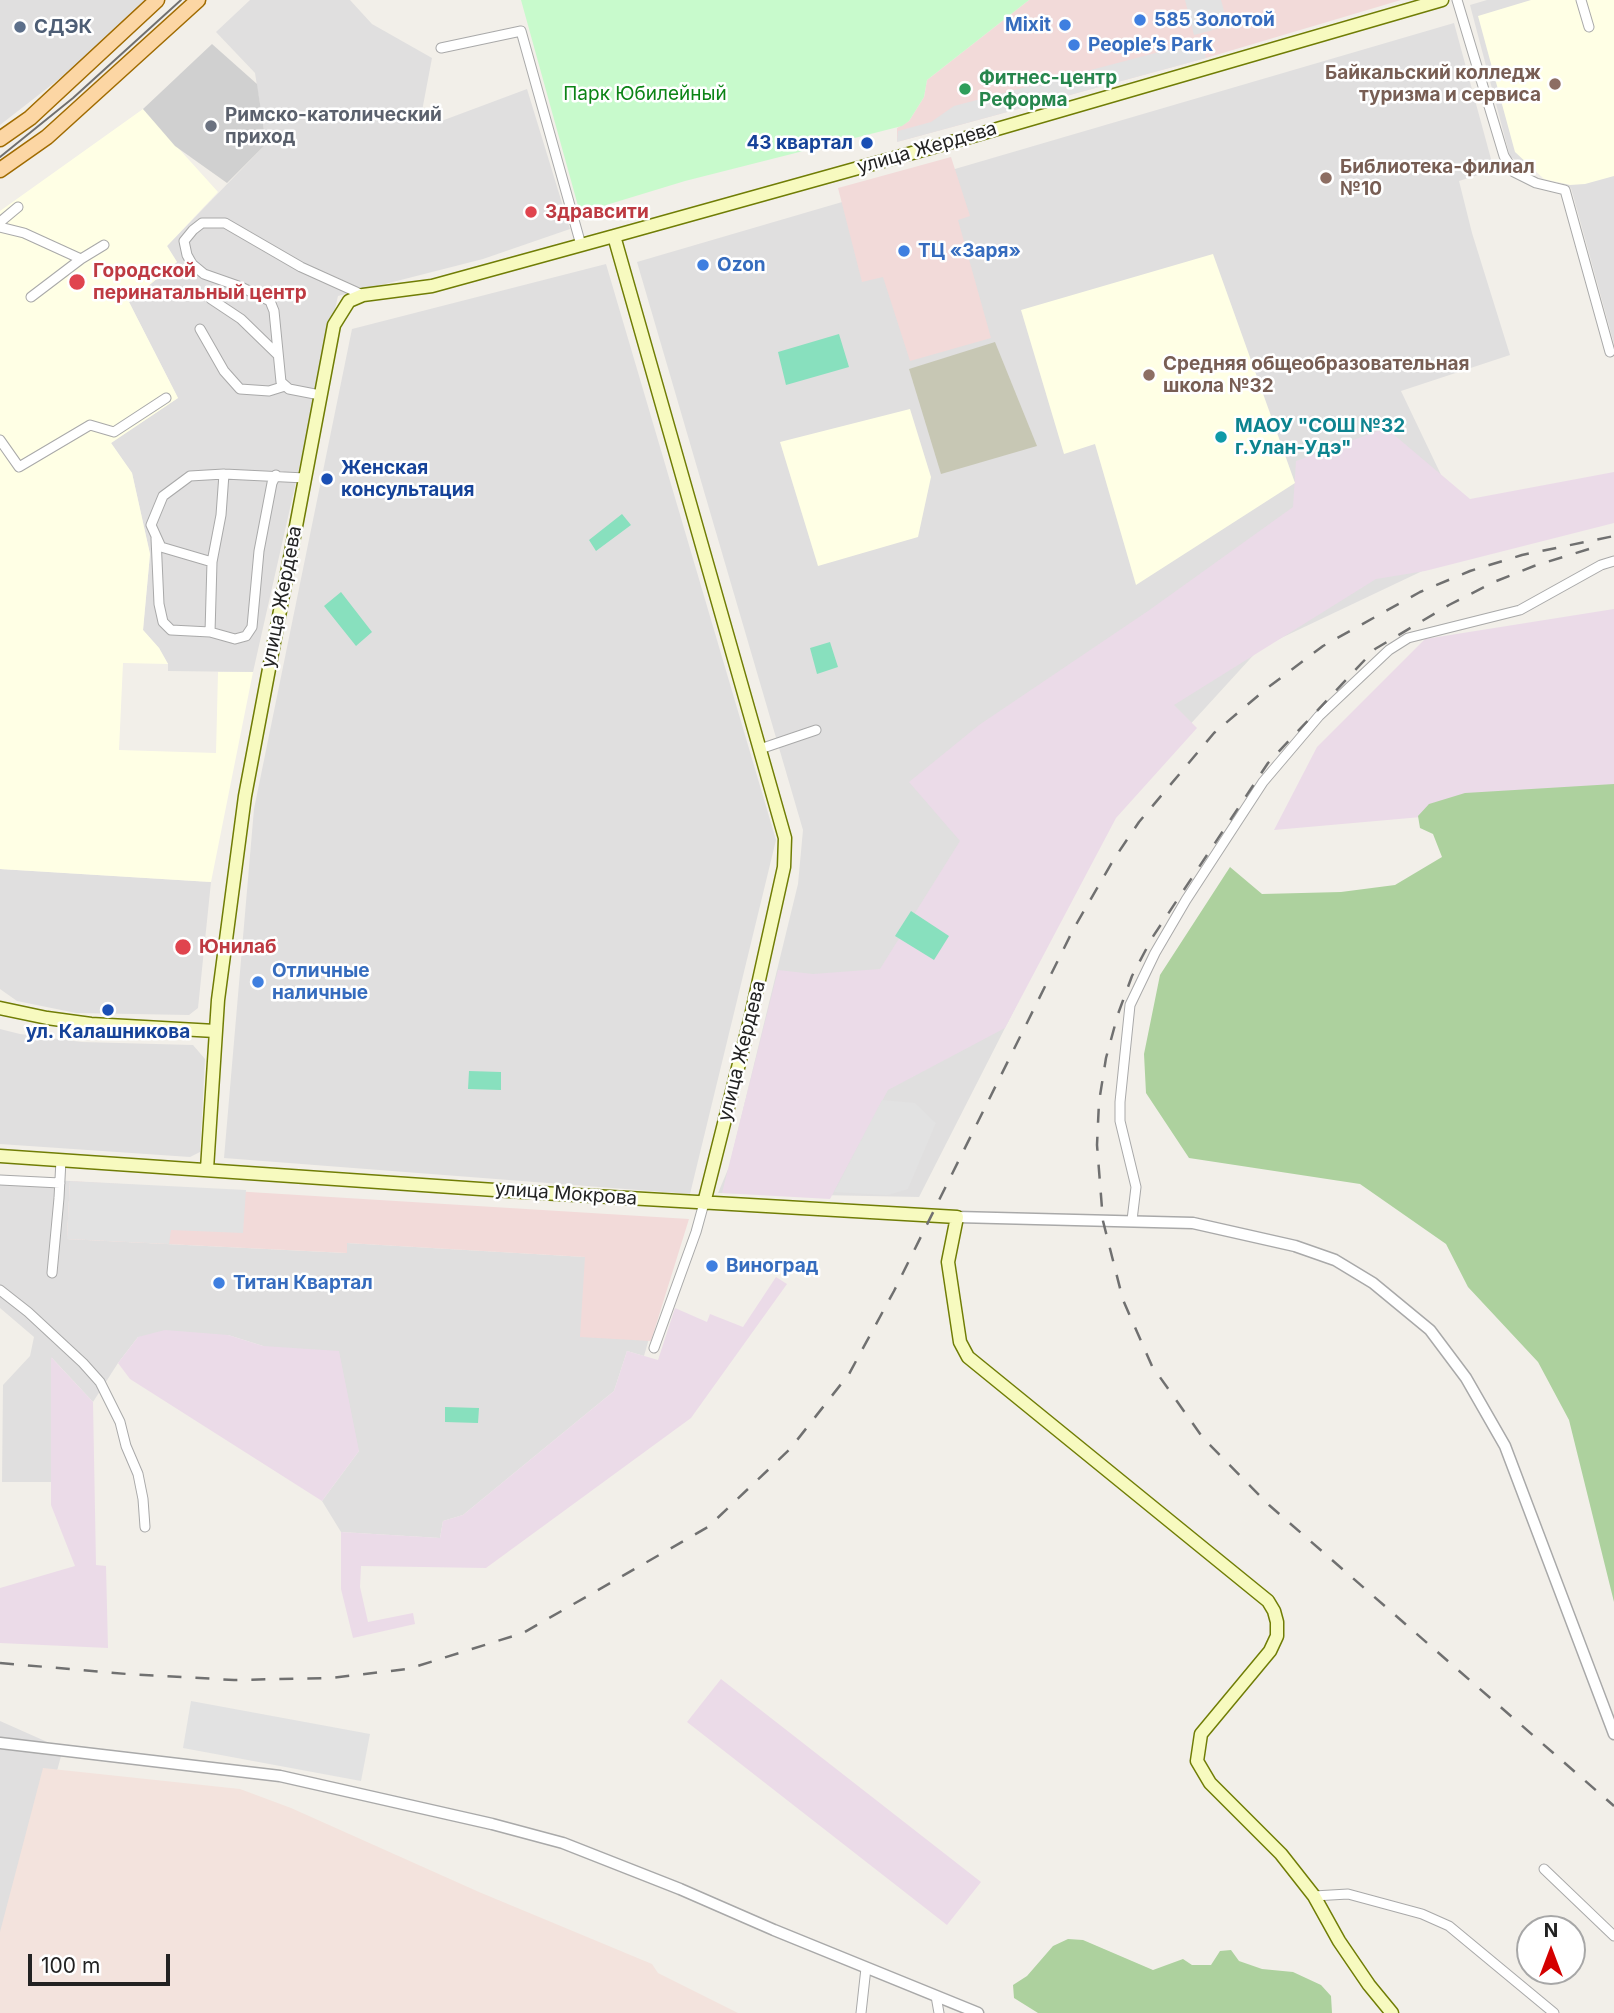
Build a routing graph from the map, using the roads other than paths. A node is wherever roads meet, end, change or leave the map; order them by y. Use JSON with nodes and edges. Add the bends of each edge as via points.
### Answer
{"nodes":[{"id":1,"x":158,"y":0,"type":"edge"},
{"id":2,"x":198,"y":0,"type":"edge"},
{"id":3,"x":1442,"y":0,"type":"edge"},
{"id":4,"x":1457,"y":0,"type":"edge"},
{"id":5,"x":1581,"y":0,"type":"edge"},
{"id":6,"x":1589,"y":27,"type":"dead end"},
{"id":7,"x":442,"y":48,"type":"dead end"},
{"id":8,"x":0,"y":139,"type":"edge"},
{"id":9,"x":0,"y":170,"type":"edge"},
{"id":10,"x":18,"y":207,"type":"dead end"},
{"id":11,"x":0,"y":225,"type":"edge"},
{"id":12,"x":614,"y":236,"type":"junction"},
{"id":13,"x":104,"y":245,"type":"dead end"},
{"id":14,"x":581,"y":245,"type":"junction"},
{"id":15,"x":81,"y":259,"type":"junction"},
{"id":16,"x":363,"y":295,"type":"junction"},
{"id":17,"x":31,"y":297,"type":"dead end"},
{"id":18,"x":211,"y":299,"type":"dead end"},
{"id":19,"x":200,"y":329,"type":"dead end"},
{"id":20,"x":1610,"y":352,"type":"dead end"},
{"id":21,"x":277,"y":354,"type":"junction"},
{"id":22,"x":285,"y":386,"type":"junction"},
{"id":23,"x":320,"y":395,"type":"junction"},
{"id":24,"x":166,"y":398,"type":"dead end"},
{"id":25,"x":0,"y":440,"type":"edge"},
{"id":26,"x":224,"y":474,"type":"junction"},
{"id":27,"x":275,"y":475,"type":"junction"},
{"id":28,"x":305,"y":478,"type":"junction"},
{"id":29,"x":156,"y":538,"type":"junction"},
{"id":30,"x":1614,"y":561,"type":"edge"},
{"id":31,"x":212,"y":562,"type":"junction"},
{"id":32,"x":209,"y":632,"type":"junction"},
{"id":33,"x":816,"y":730,"type":"dead end"},
{"id":34,"x":760,"y":749,"type":"junction"},
{"id":35,"x":0,"y":1008,"type":"edge"},
{"id":36,"x":215,"y":1031,"type":"junction"},
{"id":37,"x":0,"y":1156,"type":"edge"},
{"id":38,"x":61,"y":1160,"type":"junction"},
{"id":39,"x":207,"y":1169,"type":"junction"},
{"id":40,"x":0,"y":1180,"type":"edge"},
{"id":41,"x":60,"y":1183,"type":"junction"},
{"id":42,"x":704,"y":1203,"type":"junction"},
{"id":43,"x":957,"y":1217,"type":"junction"},
{"id":44,"x":1132,"y":1220,"type":"junction"},
{"id":45,"x":52,"y":1273,"type":"dead end"},
{"id":46,"x":0,"y":1290,"type":"edge"},
{"id":47,"x":654,"y":1348,"type":"dead end"},
{"id":48,"x":145,"y":1527,"type":"dead end"},
{"id":49,"x":1614,"y":1734,"type":"edge"},
{"id":50,"x":0,"y":1743,"type":"edge"},
{"id":51,"x":1544,"y":1869,"type":"dead end"},
{"id":52,"x":1314,"y":1896,"type":"junction"},
{"id":53,"x":1614,"y":1936,"type":"edge"},
{"id":54,"x":866,"y":1968,"type":"junction"},
{"id":55,"x":936,"y":1996,"type":"junction"},
{"id":56,"x":861,"y":2013,"type":"edge"},
{"id":57,"x":939,"y":2013,"type":"edge"},
{"id":58,"x":978,"y":2013,"type":"edge"},
{"id":59,"x":1392,"y":2013,"type":"edge"},
{"id":60,"x":1554,"y":2013,"type":"edge"}],
"edges":[{"from":1,"to":8,"type":"main road","via":[[30,118]]},
{"from":2,"to":9,"type":"main road","via":[[47,137]]},
{"from":3,"to":12,"type":"main road","name":"улица Жердева"},
{"from":4,"to":20,"type":"street","via":[[1504,156],[1514,172],[1565,190]]},
{"from":5,"to":6,"type":"street"},
{"from":7,"to":14,"type":"street","via":[[521,31]]},
{"from":10,"to":11,"type":"street"},
{"from":11,"to":15,"type":"street"},
{"from":12,"to":14,"type":"main road","name":"улица Жердева"},
{"from":12,"to":34,"type":"main road","name":"улица Жердева"},
{"from":13,"to":15,"type":"street"},
{"from":14,"to":16,"type":"main road","name":"улица Жердева","via":[[432,286]]},
{"from":15,"to":17,"type":"street"},
{"from":16,"to":21,"type":"street","via":[[301,267],[225,223],[202,223],[184,241],[192,264],[204,274],[270,301]]},
{"from":16,"to":23,"type":"main road","name":"улица Жердева","via":[[349,302],[334,325]]},
{"from":18,"to":21,"type":"street","via":[[241,319]]},
{"from":19,"to":22,"type":"street","via":[[224,372],[240,389],[269,391]]},
{"from":21,"to":22,"type":"street"},
{"from":22,"to":23,"type":"street"},
{"from":23,"to":28,"type":"main road","name":"улица Жердева"},
{"from":24,"to":25,"type":"street","via":[[114,432],[90,425],[19,467]]},
{"from":26,"to":27,"type":"street"},
{"from":26,"to":29,"type":"street","via":[[190,476],[163,496],[151,525]]},
{"from":26,"to":31,"type":"street"},
{"from":27,"to":28,"type":"street"},
{"from":27,"to":32,"type":"street","via":[[259,551],[252,627],[246,636],[235,639]]},
{"from":28,"to":36,"type":"main road","name":"улица Жердева","via":[[245,796]]},
{"from":29,"to":31,"type":"street","via":[[161,547]]},
{"from":29,"to":32,"type":"street","via":[[163,622],[171,630]]},
{"from":30,"to":44,"type":"street","via":[[1520,610],[1408,638],[1319,716],[1263,782],[1186,900],[1130,1005],[1120,1121],[1136,1187]]},
{"from":31,"to":32,"type":"street"},
{"from":33,"to":34,"type":"street"},
{"from":34,"to":42,"type":"main road","name":"улица Жердева","via":[[785,838],[784,867]]},
{"from":35,"to":36,"type":"main road","via":[[91,1024]]},
{"from":36,"to":39,"type":"main road","name":"улица Жердева"},
{"from":37,"to":38,"type":"main road","name":"улица Мокрова"},
{"from":38,"to":39,"type":"main road","name":"улица Мокрова"},
{"from":38,"to":41,"type":"street"},
{"from":39,"to":42,"type":"main road","name":"улица Мокрова"},
{"from":40,"to":41,"type":"street"},
{"from":41,"to":45,"type":"street"},
{"from":42,"to":43,"type":"main road","name":"улица Мокрова"},
{"from":42,"to":47,"type":"street","name":"улица Жердева"},
{"from":43,"to":44,"type":"street","name":"улица Мокрова"},
{"from":43,"to":52,"type":"main road","via":[[948,1262],[960,1342],[968,1357],[1268,1601],[1274,1611],[1277,1636],[1270,1651],[1201,1734],[1198,1761],[1210,1783],[1281,1854]]},
{"from":44,"to":49,"type":"street","name":"улица Мокрова","via":[[1193,1223],[1335,1260],[1373,1283],[1430,1330],[1466,1378],[1505,1446]]},
{"from":46,"to":48,"type":"street","via":[[83,1363],[105,1391],[138,1474]]},
{"from":50,"to":54,"type":"street","via":[[267,1774],[492,1824],[563,1843]]},
{"from":51,"to":53,"type":"street"},
{"from":52,"to":59,"type":"main road","via":[[1339,1941]]},
{"from":52,"to":60,"type":"street","via":[[1348,1894],[1449,1926]]},
{"from":54,"to":55,"type":"street"},
{"from":54,"to":56,"type":"street"},
{"from":55,"to":57,"type":"street"},
{"from":55,"to":58,"type":"street"}]}
